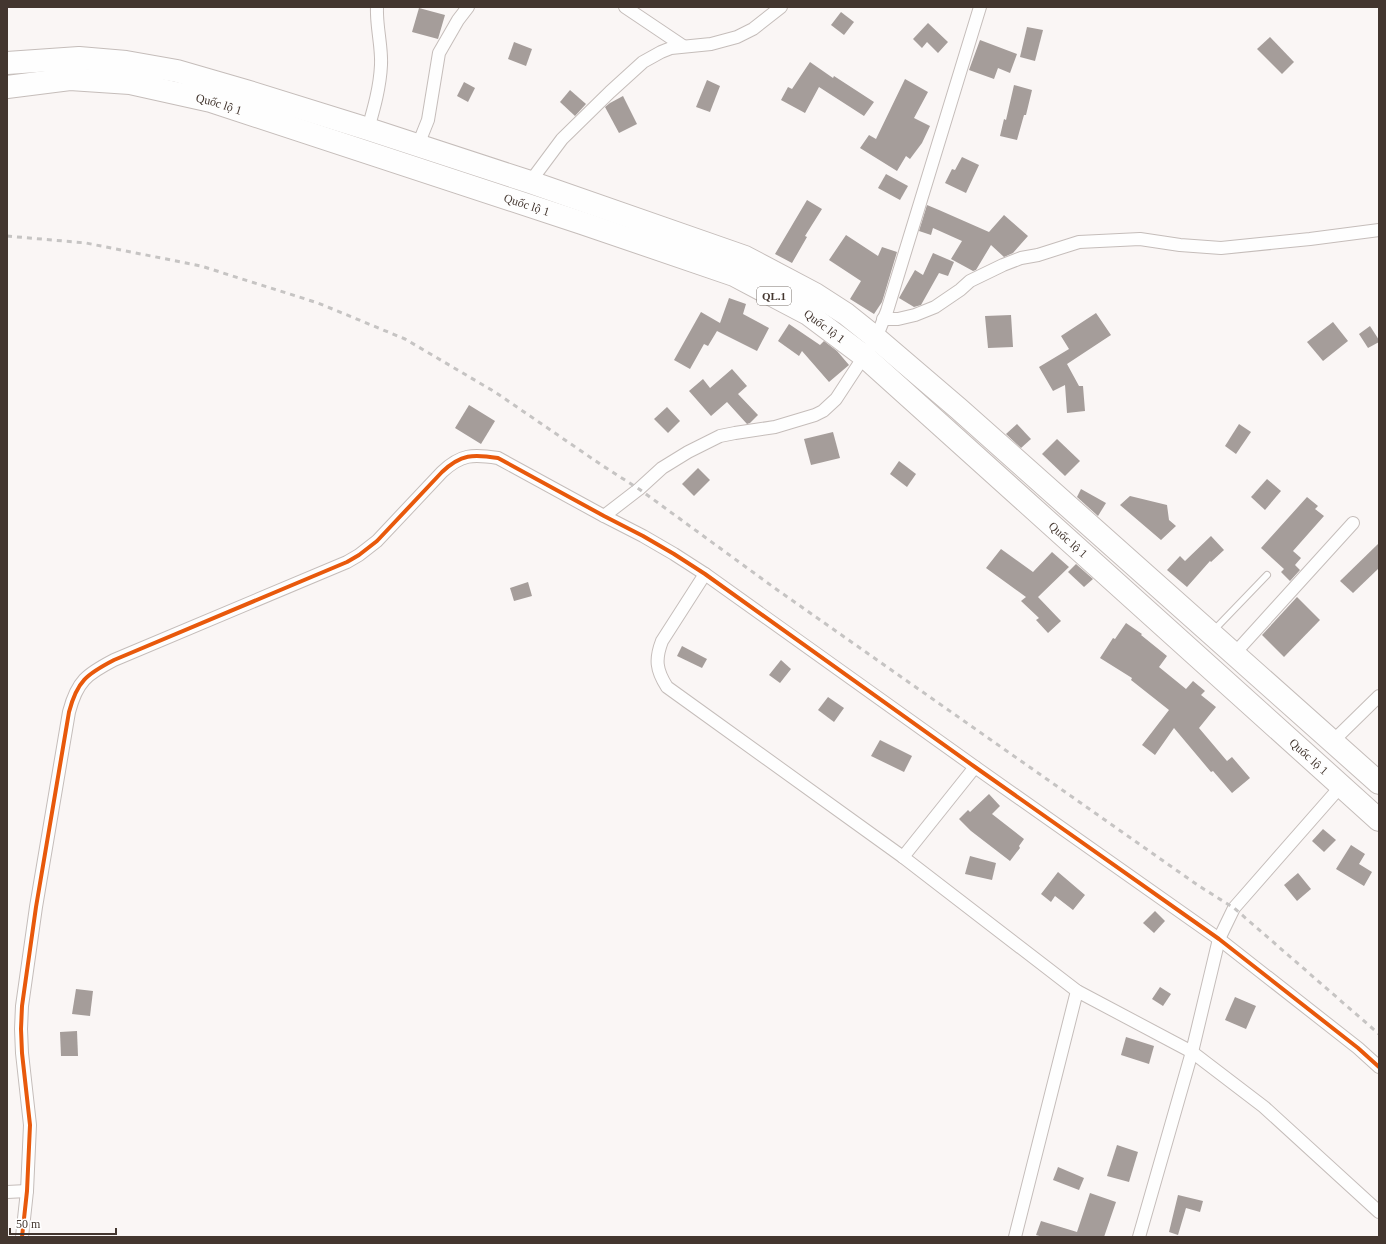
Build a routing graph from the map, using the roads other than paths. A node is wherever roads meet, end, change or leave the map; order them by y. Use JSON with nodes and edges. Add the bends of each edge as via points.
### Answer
{"nodes":[{"id":1,"x":377,"y":7,"type":"edge"},
{"id":2,"x":468,"y":7,"type":"edge"},
{"id":3,"x":625,"y":7,"type":"edge"},
{"id":4,"x":781,"y":7,"type":"edge"},
{"id":5,"x":980,"y":7,"type":"edge"},
{"id":6,"x":683,"y":46,"type":"junction"},
{"id":7,"x":7,"y":63,"type":"edge"},
{"id":8,"x":7,"y":87,"type":"edge"},
{"id":9,"x":368,"y":129,"type":"junction"},
{"id":10,"x":418,"y":145,"type":"junction"},
{"id":11,"x":530,"y":182,"type":"junction"},
{"id":12,"x":1379,"y":230,"type":"edge"},
{"id":13,"x":880,"y":328,"type":"junction"},
{"id":14,"x":864,"y":356,"type":"junction"},
{"id":15,"x":604,"y":516,"type":"junction"},
{"id":16,"x":1353,"y":523,"type":"dead end"},
{"id":17,"x":705,"y":574,"type":"junction"},
{"id":18,"x":1267,"y":575,"type":"dead end"},
{"id":19,"x":1211,"y":633,"type":"junction"},
{"id":20,"x":1235,"y":654,"type":"junction"},
{"id":21,"x":1379,"y":696,"type":"edge"},
{"id":22,"x":1332,"y":742,"type":"junction"},
{"id":23,"x":975,"y":768,"type":"junction"},
{"id":24,"x":1377,"y":777,"type":"edge"},
{"id":25,"x":1341,"y":786,"type":"junction"},
{"id":26,"x":1379,"y":820,"type":"edge"},
{"id":27,"x":902,"y":857,"type":"junction"},
{"id":28,"x":1219,"y":940,"type":"junction"},
{"id":29,"x":1077,"y":991,"type":"junction"},
{"id":30,"x":1192,"y":1052,"type":"junction"},
{"id":31,"x":1379,"y":1067,"type":"edge"},
{"id":32,"x":27,"y":1191,"type":"junction"},
{"id":33,"x":7,"y":1192,"type":"edge"},
{"id":34,"x":1379,"y":1212,"type":"edge"},
{"id":35,"x":22,"y":1237,"type":"edge"},
{"id":36,"x":1015,"y":1237,"type":"edge"},
{"id":37,"x":1139,"y":1237,"type":"edge"}],
"edges":[{"from":1,"to":9,"type":"street","via":[[381,65],[376,101]]},
{"from":2,"to":10,"type":"street","via":[[440,53],[428,120]]},
{"from":3,"to":6,"type":"street"},
{"from":4,"to":6,"type":"street","via":[[753,29],[736,37],[711,44]]},
{"from":5,"to":13,"type":"street"},
{"from":6,"to":11,"type":"street","via":[[661,52],[636,68],[562,139]]},
{"from":7,"to":9,"type":"highway","name":"Quốc lộ 1","number":"QL.1","via":[[79,58],[126,62],[177,71]]},
{"from":8,"to":14,"type":"highway","name":"Quốc lộ 1","number":"QL.1","via":[[70,80],[130,84],[210,101],[734,275],[808,314]]},
{"from":9,"to":10,"type":"highway","name":"Quốc lộ 1","number":"QL.1"},
{"from":10,"to":11,"type":"highway","name":"Quốc lộ 1","number":"QL.1"},
{"from":11,"to":13,"type":"highway","name":"Quốc lộ 1","number":"QL.1","via":[[745,257],[815,294],[846,314]]},
{"from":12,"to":13,"type":"street","via":[[1310,240],[1221,248],[1180,246],[1140,239],[1079,242],[1003,265],[970,281],[935,307]]},
{"from":13,"to":14,"type":"street"},
{"from":13,"to":19,"type":"highway","name":"Quốc lộ 1","number":"QL.1","via":[[971,419]]},
{"from":14,"to":15,"type":"street","via":[[836,399],[823,412],[775,427],[726,434],[688,452],[662,468]]},
{"from":14,"to":25,"type":"highway","name":"Quốc lộ 1","number":"QL.1"},
{"from":15,"to":17,"type":"street","via":[[643,536]]},
{"from":15,"to":32,"type":"street","via":[[498,458],[482,455],[465,457],[452,462],[377,541],[347,562],[114,660],[86,677],[78,687],[69,712],[22,1006],[22,1053],[30,1125]]},
{"from":16,"to":20,"type":"street"},
{"from":17,"to":23,"type":"street"},
{"from":17,"to":27,"type":"street","via":[[658,651],[658,669],[667,687]]},
{"from":18,"to":19,"type":"lane"},
{"from":19,"to":20,"type":"highway","name":"Quốc lộ 1","number":"QL.1"},
{"from":20,"to":22,"type":"highway","name":"Quốc lộ 1","number":"QL.1"},
{"from":21,"to":22,"type":"street"},
{"from":22,"to":24,"type":"highway","name":"Quốc lộ 1","number":"QL.1"},
{"from":23,"to":27,"type":"street"},
{"from":23,"to":28,"type":"street"},
{"from":25,"to":26,"type":"highway","name":"Quốc lộ 1","number":"QL.1"},
{"from":25,"to":28,"type":"street","via":[[1234,908]]},
{"from":27,"to":29,"type":"street"},
{"from":28,"to":30,"type":"street"},
{"from":28,"to":31,"type":"street"},
{"from":29,"to":30,"type":"street"},
{"from":29,"to":36,"type":"street"},
{"from":30,"to":34,"type":"street","via":[[1264,1107]]},
{"from":30,"to":37,"type":"street"},
{"from":32,"to":33,"type":"street"},
{"from":32,"to":35,"type":"street"}]}
